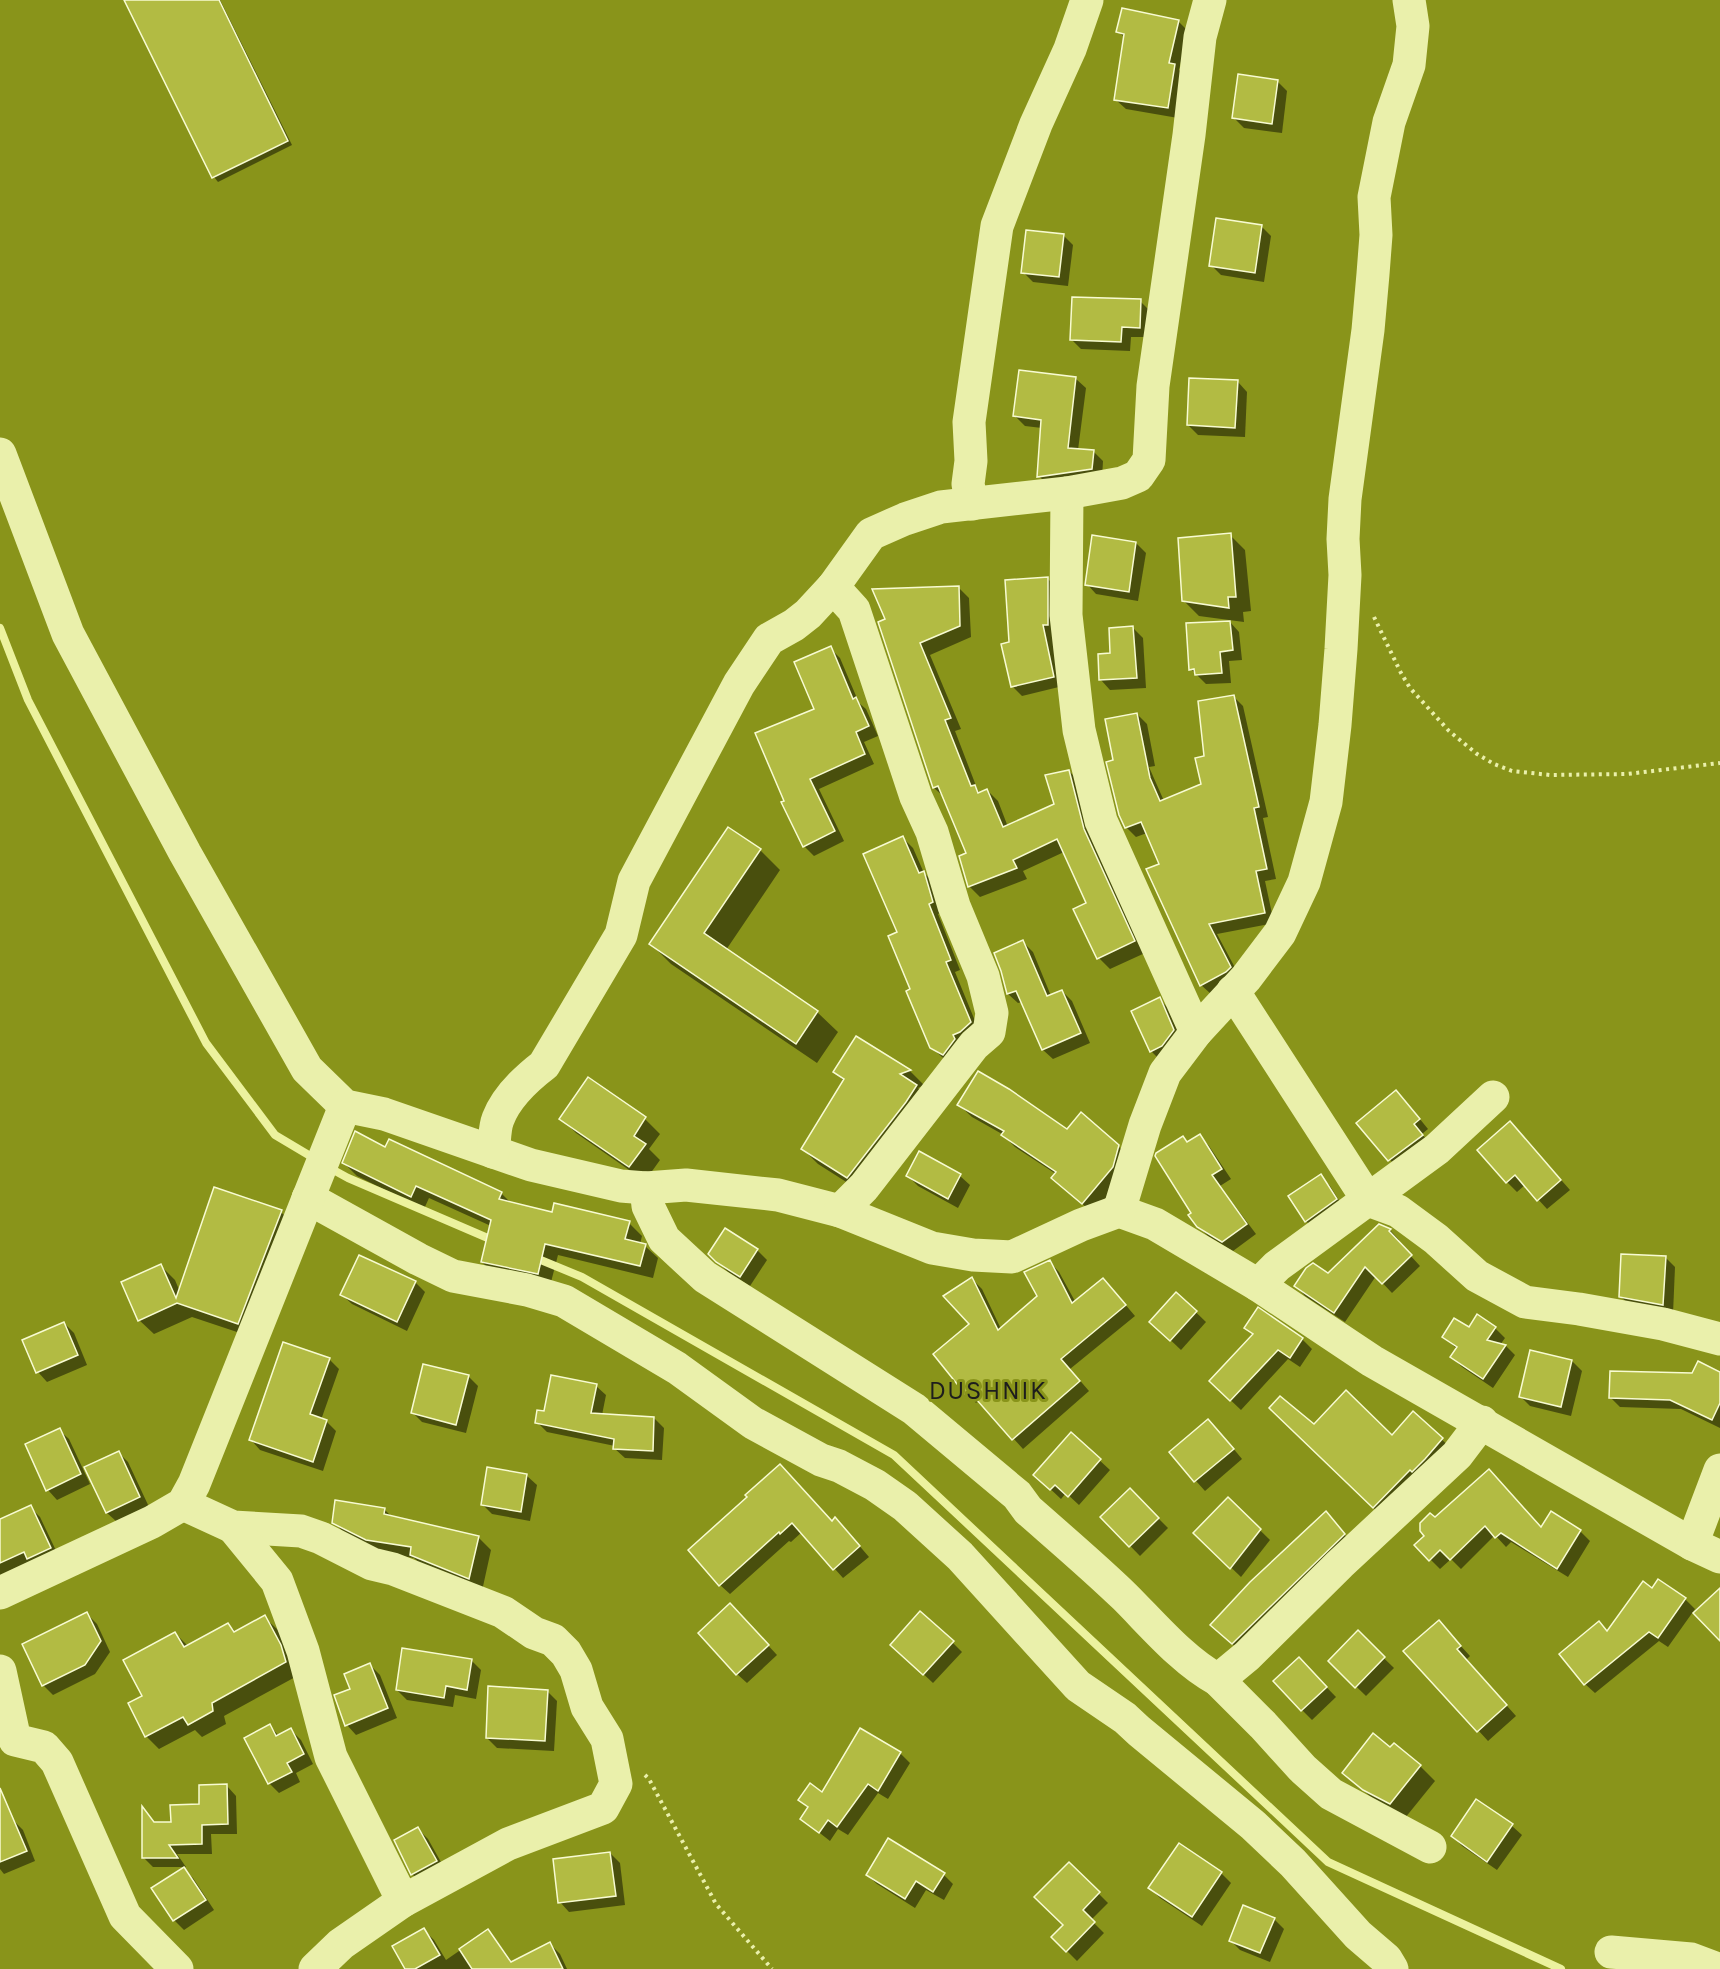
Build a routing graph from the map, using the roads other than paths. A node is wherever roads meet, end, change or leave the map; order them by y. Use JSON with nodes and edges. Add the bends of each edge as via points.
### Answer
{"nodes":[{"id":1,"x":1087,"y":0,"type":"edge"},
{"id":2,"x":1210,"y":0,"type":"edge"},
{"id":3,"x":1409,"y":0,"type":"edge"},
{"id":4,"x":0,"y":454,"type":"edge"},
{"id":5,"x":1067,"y":493,"type":"junction"},
{"id":6,"x":972,"y":504,"type":"junction"},
{"id":7,"x":832,"y":587,"type":"junction"},
{"id":8,"x":1233,"y":991,"type":"junction"},
{"id":9,"x":1196,"y":1032,"type":"junction"},
{"id":10,"x":1493,"y":1097,"type":"dead end"},
{"id":11,"x":345,"y":1107,"type":"junction"},
{"id":12,"x":493,"y":1152,"type":"junction"},
{"id":13,"x":646,"y":1188,"type":"junction"},
{"id":14,"x":312,"y":1189,"type":"junction"},
{"id":15,"x":1368,"y":1200,"type":"junction"},
{"id":16,"x":840,"y":1211,"type":"junction"},
{"id":17,"x":1119,"y":1211,"type":"junction"},
{"id":18,"x":1257,"y":1285,"type":"junction"},
{"id":19,"x":1720,"y":1339,"type":"edge"},
{"id":20,"x":1482,"y":1422,"type":"junction"},
{"id":21,"x":1720,"y":1470,"type":"edge"},
{"id":22,"x":183,"y":1504,"type":"junction"},
{"id":23,"x":233,"y":1527,"type":"junction"},
{"id":24,"x":1706,"y":1550,"type":"edge"},
{"id":25,"x":0,"y":1593,"type":"edge"},
{"id":26,"x":0,"y":1671,"type":"edge"},
{"id":27,"x":1218,"y":1680,"type":"junction"},
{"id":28,"x":8,"y":1745,"type":"edge"},
{"id":29,"x":1430,"y":1847,"type":"dead end"},
{"id":30,"x":403,"y":1901,"type":"junction"},
{"id":31,"x":1611,"y":1952,"type":"dead end"},
{"id":32,"x":177,"y":1969,"type":"edge"},
{"id":33,"x":315,"y":1969,"type":"edge"},
{"id":34,"x":1392,"y":1969,"type":"edge"},
{"id":35,"x":1718,"y":1969,"type":"edge"}],
"edges":[{"from":1,"to":6,"type":"street","via":[[997,226],[969,422],[968,484]]},
{"from":2,"to":5,"type":"street","via":[[1200,37],[1153,386],[1149,460],[1138,476],[1122,483]]},
{"from":3,"to":8,"type":"street","via":[[1413,26],[1409,65],[1389,122],[1374,197],[1373,274],[1345,499],[1341,649],[1326,802],[1304,882],[1289,915],[1280,933]]},
{"from":4,"to":11,"type":"street","via":[[68,634],[307,1069]]},
{"from":5,"to":6,"type":"street"},
{"from":5,"to":9,"type":"street","via":[[1066,615],[1079,730],[1098,810]]},
{"from":6,"to":7,"type":"street","via":[[941,507],[871,534]]},
{"from":7,"to":12,"type":"street","via":[[794,626],[769,639],[739,684],[634,881],[621,935],[544,1065],[507,1103],[498,1120]]},
{"from":7,"to":16,"type":"street","via":[[854,610],[954,906],[983,976],[992,1013],[989,1032],[974,1045],[864,1187]]},
{"from":8,"to":9,"type":"street"},
{"from":8,"to":15,"type":"street"},
{"from":9,"to":17,"type":"street","via":[[1157,1090]]},
{"from":10,"to":15,"type":"street","via":[[1437,1149]]},
{"from":11,"to":12,"type":"street","via":[[384,1114]]},
{"from":11,"to":14,"type":"street"},
{"from":12,"to":13,"type":"street","via":[[531,1165]]},
{"from":13,"to":16,"type":"street","via":[[686,1185],[778,1195]]},
{"from":13,"to":27,"type":"street","via":[[648,1206],[664,1239],[705,1277],[914,1409],[1017,1496],[1165,1637]]},
{"from":14,"to":22,"type":"street"},
{"from":14,"to":34,"type":"street","via":[[369,1230],[453,1276],[564,1301],[677,1368],[753,1423],[865,1480],[905,1506],[960,1556],[1078,1686],[1125,1718],[1253,1825]]},
{"from":15,"to":18,"type":"street"},
{"from":15,"to":19,"type":"street","via":[[1398,1211],[1477,1276],[1525,1302],[1663,1324]]},
{"from":16,"to":17,"type":"street","via":[[932,1248],[973,1256],[1012,1257]]},
{"from":17,"to":18,"type":"street","via":[[1155,1224]]},
{"from":18,"to":20,"type":"street","via":[[1372,1361]]},
{"from":20,"to":24,"type":"street"},
{"from":20,"to":27,"type":"street","via":[[1457,1455]]},
{"from":21,"to":24,"type":"street"},
{"from":22,"to":23,"type":"street"},
{"from":22,"to":25,"type":"street"},
{"from":23,"to":30,"type":"street","via":[[277,1581],[303,1652],[331,1757]]},
{"from":23,"to":30,"type":"street","via":[[301,1531],[372,1564],[503,1612],[534,1633],[553,1640],[576,1670],[587,1707],[607,1739],[616,1784],[603,1808],[508,1844]]},
{"from":26,"to":28,"type":"street"},
{"from":27,"to":29,"type":"street","via":[[1331,1794]]},
{"from":28,"to":32,"type":"street","via":[[44,1747],[57,1762],[125,1916]]},
{"from":30,"to":33,"type":"street","via":[[341,1944]]},
{"from":31,"to":35,"type":"street","via":[[1690,1959]]}]}
